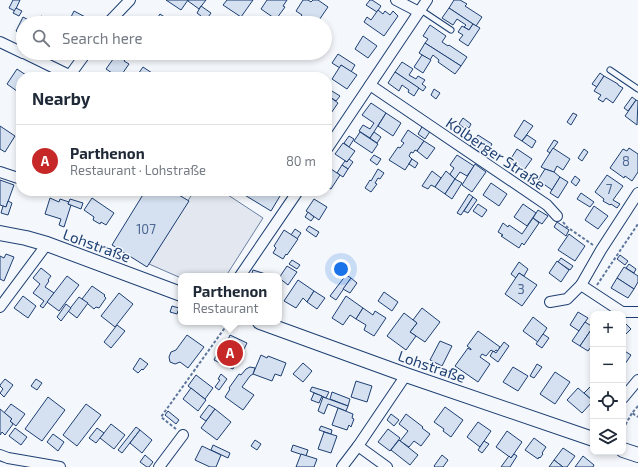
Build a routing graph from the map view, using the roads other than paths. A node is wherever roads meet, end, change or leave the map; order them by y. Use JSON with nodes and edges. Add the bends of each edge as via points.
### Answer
{"nodes":[{"id":1,"x":130,"y":0,"type":"edge"},
{"id":2,"x":396,"y":0,"type":"edge"},
{"id":3,"x":427,"y":0,"type":"edge"},
{"id":4,"x":420,"y":11,"type":"junction"},
{"id":5,"x":115,"y":16,"type":"edge"},
{"id":6,"x":451,"y":30,"type":"dead end"},
{"id":7,"x":0,"y":42,"type":"edge"},
{"id":8,"x":16,"y":50,"type":"edge"},
{"id":9,"x":38,"y":60,"type":"edge"},
{"id":10,"x":82,"y":60,"type":"edge"},
{"id":11,"x":610,"y":70,"type":"dead end"},
{"id":12,"x":63,"y":72,"type":"edge"},
{"id":13,"x":74,"y":72,"type":"edge"},
{"id":14,"x":370,"y":85,"type":"junction"},
{"id":15,"x":638,"y":89,"type":"edge"},
{"id":16,"x":332,"y":142,"type":"edge"},
{"id":17,"x":0,"y":172,"type":"edge"},
{"id":18,"x":16,"y":177,"type":"edge"},
{"id":19,"x":638,"y":194,"type":"edge"},
{"id":20,"x":295,"y":196,"type":"edge"},
{"id":21,"x":557,"y":216,"type":"road end"},
{"id":22,"x":0,"y":233,"type":"edge"},
{"id":23,"x":47,"y":244,"type":"junction"},
{"id":24,"x":242,"y":273,"type":"edge"},
{"id":25,"x":581,"y":285,"type":"junction"},
{"id":26,"x":178,"y":293,"type":"edge"},
{"id":27,"x":550,"y":302,"type":"dead end"},
{"id":28,"x":0,"y":307,"type":"edge"},
{"id":29,"x":638,"y":312,"type":"edge"},
{"id":30,"x":268,"y":325,"type":"edge"},
{"id":31,"x":406,"y":375,"type":"junction"},
{"id":32,"x":638,"y":380,"type":"edge"},
{"id":33,"x":626,"y":394,"type":"edge"},
{"id":34,"x":183,"y":435,"type":"road end"},
{"id":35,"x":590,"y":436,"type":"edge"},
{"id":36,"x":358,"y":446,"type":"junction"},
{"id":37,"x":626,"y":451,"type":"edge"},
{"id":38,"x":0,"y":455,"type":"edge"},
{"id":39,"x":638,"y":455,"type":"edge"},
{"id":40,"x":60,"y":467,"type":"edge"},
{"id":41,"x":159,"y":467,"type":"edge"},
{"id":42,"x":342,"y":467,"type":"edge"},
{"id":43,"x":387,"y":467,"type":"edge"}],
"edges":[{"from":1,"to":5,"type":"street"},
{"from":2,"to":4,"type":"street"},
{"from":3,"to":4,"type":"street"},
{"from":4,"to":6,"type":"lane"},
{"from":4,"to":14,"type":"street"},
{"from":7,"to":8,"type":"street"},
{"from":9,"to":12,"type":"street"},
{"from":10,"to":13,"type":"street"},
{"from":11,"to":15,"type":"lane"},
{"from":14,"to":16,"type":"street"},
{"from":14,"to":21,"type":"street","name":"Kolberger Straße","via":[[547,206]]},
{"from":17,"to":18,"type":"street"},
{"from":19,"to":25,"type":"street"},
{"from":20,"to":24,"type":"street"},
{"from":22,"to":23,"type":"main road","name":"Lohstraße"},
{"from":23,"to":26,"type":"main road","name":"Lohstraße"},
{"from":23,"to":28,"type":"street"},
{"from":25,"to":27,"type":"street","via":[[567,299]]},
{"from":25,"to":29,"type":"street","via":[[622,312]]},
{"from":30,"to":31,"type":"main road","name":"Lohstraße"},
{"from":31,"to":35,"type":"main road","name":"Lohstraße"},
{"from":31,"to":36,"type":"street"},
{"from":32,"to":33,"type":"street"},
{"from":34,"to":41,"type":"street"},
{"from":36,"to":42,"type":"street"},
{"from":36,"to":43,"type":"street"},
{"from":37,"to":39,"type":"main road"},
{"from":38,"to":40,"type":"street"}]}
